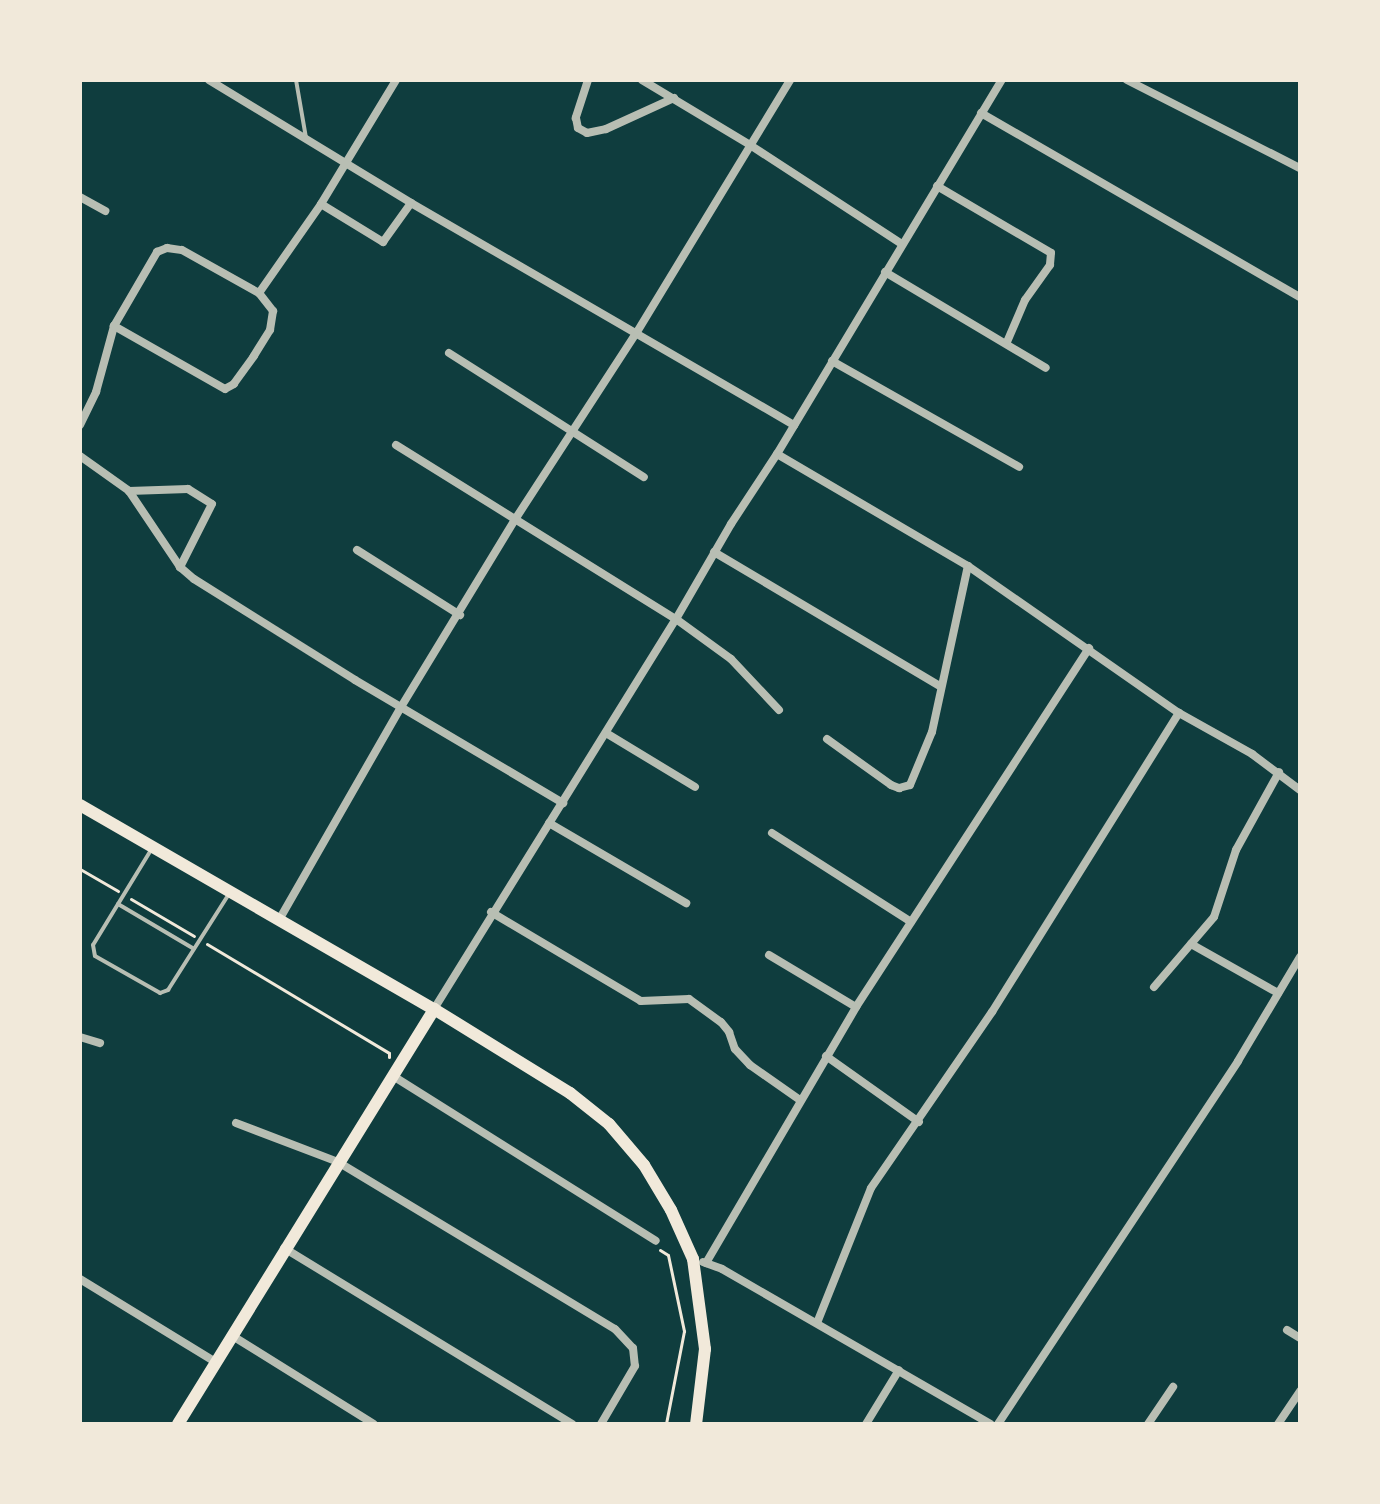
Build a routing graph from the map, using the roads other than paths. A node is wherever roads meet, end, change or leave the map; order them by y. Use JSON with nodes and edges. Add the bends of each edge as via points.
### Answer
{"nodes":[{"id":1,"x":209,"y":80,"type":"edge"},
{"id":2,"x":296,"y":80,"type":"edge"},
{"id":3,"x":396,"y":80,"type":"edge"},
{"id":4,"x":588,"y":80,"type":"edge"},
{"id":5,"x":642,"y":80,"type":"edge"},
{"id":6,"x":790,"y":80,"type":"edge"},
{"id":7,"x":1002,"y":80,"type":"edge"},
{"id":8,"x":1127,"y":80,"type":"edge"},
{"id":9,"x":674,"y":98,"type":"junction"},
{"id":10,"x":981,"y":113,"type":"junction"},
{"id":11,"x":306,"y":140,"type":"junction"},
{"id":12,"x":750,"y":145,"type":"junction"},
{"id":13,"x":344,"y":163,"type":"junction"},
{"id":14,"x":1300,"y":168,"type":"edge"},
{"id":15,"x":937,"y":186,"type":"junction"},
{"id":16,"x":80,"y":197,"type":"edge"},
{"id":17,"x":411,"y":203,"type":"junction"},
{"id":18,"x":321,"y":204,"type":"junction"},
{"id":19,"x":105,"y":211,"type":"dead end"},
{"id":20,"x":902,"y":244,"type":"junction"},
{"id":21,"x":885,"y":272,"type":"junction"},
{"id":22,"x":259,"y":293,"type":"junction"},
{"id":23,"x":1300,"y":297,"type":"edge"},
{"id":24,"x":114,"y":326,"type":"junction"},
{"id":25,"x":637,"y":332,"type":"junction"},
{"id":26,"x":1007,"y":342,"type":"junction"},
{"id":27,"x":449,"y":353,"type":"dead end"},
{"id":28,"x":832,"y":361,"type":"junction"},
{"id":29,"x":1046,"y":368,"type":"dead end"},
{"id":30,"x":80,"y":425,"type":"edge"},
{"id":31,"x":794,"y":425,"type":"junction"},
{"id":32,"x":574,"y":432,"type":"junction"},
{"id":33,"x":396,"y":445,"type":"dead end"},
{"id":34,"x":777,"y":454,"type":"junction"},
{"id":35,"x":80,"y":456,"type":"edge"},
{"id":36,"x":1019,"y":467,"type":"dead end"},
{"id":37,"x":644,"y":477,"type":"dead end"},
{"id":38,"x":129,"y":491,"type":"junction"},
{"id":39,"x":516,"y":518,"type":"junction"},
{"id":40,"x":357,"y":550,"type":"dead end"},
{"id":41,"x":714,"y":552,"type":"junction"},
{"id":42,"x":968,"y":566,"type":"junction"},
{"id":43,"x":180,"y":567,"type":"junction"},
{"id":44,"x":460,"y":615,"type":"junction"},
{"id":45,"x":676,"y":619,"type":"junction"},
{"id":46,"x":1089,"y":648,"type":"junction"},
{"id":47,"x":940,"y":686,"type":"junction"},
{"id":48,"x":401,"y":707,"type":"junction"},
{"id":49,"x":779,"y":710,"type":"dead end"},
{"id":50,"x":1179,"y":713,"type":"junction"},
{"id":51,"x":606,"y":733,"type":"junction"},
{"id":52,"x":827,"y":739,"type":"dead end"},
{"id":53,"x":1279,"y":772,"type":"junction"},
{"id":54,"x":695,"y":787,"type":"dead end"},
{"id":55,"x":1300,"y":790,"type":"edge"},
{"id":56,"x":563,"y":803,"type":"junction"},
{"id":57,"x":80,"y":805,"type":"edge"},
{"id":58,"x":549,"y":823,"type":"junction"},
{"id":59,"x":772,"y":833,"type":"dead end"},
{"id":60,"x":154,"y":845,"type":"junction"},
{"id":61,"x":231,"y":892,"type":"junction"},
{"id":62,"x":686,"y":903,"type":"dead end"},
{"id":63,"x":118,"y":904,"type":"junction"},
{"id":64,"x":491,"y":912,"type":"junction"},
{"id":65,"x":279,"y":920,"type":"junction"},
{"id":66,"x":911,"y":922,"type":"junction"},
{"id":67,"x":1191,"y":944,"type":"junction"},
{"id":68,"x":194,"y":949,"type":"junction"},
{"id":69,"x":769,"y":955,"type":"dead end"},
{"id":70,"x":1300,"y":957,"type":"edge"},
{"id":71,"x":1154,"y":987,"type":"dead end"},
{"id":72,"x":1278,"y":993,"type":"junction"},
{"id":73,"x":856,"y":1007,"type":"junction"},
{"id":74,"x":434,"y":1009,"type":"junction"},
{"id":75,"x":80,"y":1037,"type":"edge"},
{"id":76,"x":100,"y":1043,"type":"dead end"},
{"id":77,"x":826,"y":1056,"type":"junction"},
{"id":78,"x":393,"y":1076,"type":"junction"},
{"id":79,"x":800,"y":1100,"type":"junction"},
{"id":80,"x":919,"y":1122,"type":"junction"},
{"id":81,"x":236,"y":1123,"type":"dead end"},
{"id":82,"x":338,"y":1162,"type":"junction"},
{"id":83,"x":656,"y":1241,"type":"dead end"},
{"id":84,"x":284,"y":1248,"type":"junction"},
{"id":85,"x":699,"y":1261,"type":"junction"},
{"id":86,"x":80,"y":1279,"type":"edge"},
{"id":87,"x":817,"y":1323,"type":"junction"},
{"id":88,"x":1287,"y":1330,"type":"dead end"},
{"id":89,"x":230,"y":1334,"type":"junction"},
{"id":90,"x":1300,"y":1338,"type":"edge"},
{"id":91,"x":214,"y":1361,"type":"junction"},
{"id":92,"x":899,"y":1370,"type":"junction"},
{"id":93,"x":1173,"y":1387,"type":"dead end"},
{"id":94,"x":1300,"y":1391,"type":"edge"},
{"id":95,"x":178,"y":1424,"type":"edge"},
{"id":96,"x":374,"y":1424,"type":"edge"},
{"id":97,"x":572,"y":1424,"type":"edge"},
{"id":98,"x":601,"y":1424,"type":"edge"},
{"id":99,"x":696,"y":1424,"type":"edge"},
{"id":100,"x":866,"y":1424,"type":"edge"},
{"id":101,"x":991,"y":1424,"type":"edge"},
{"id":102,"x":998,"y":1424,"type":"edge"},
{"id":103,"x":1148,"y":1424,"type":"edge"},
{"id":104,"x":1278,"y":1424,"type":"edge"}],
"edges":[{"from":1,"to":11,"type":"street"},
{"from":2,"to":11,"type":"lane"},
{"from":3,"to":13,"type":"street"},
{"from":4,"to":9,"type":"street","via":[[576,118],[578,128],[587,133]]},
{"from":5,"to":9,"type":"street"},
{"from":6,"to":12,"type":"street"},
{"from":7,"to":10,"type":"street"},
{"from":8,"to":14,"type":"street"},
{"from":9,"to":12,"type":"street"},
{"from":10,"to":15,"type":"street"},
{"from":10,"to":23,"type":"street"},
{"from":11,"to":13,"type":"street"},
{"from":12,"to":20,"type":"street"},
{"from":12,"to":25,"type":"street"},
{"from":13,"to":17,"type":"street"},
{"from":13,"to":18,"type":"street"},
{"from":15,"to":20,"type":"street"},
{"from":15,"to":26,"type":"street","via":[[1051,253],[1050,265],[1025,300]]},
{"from":16,"to":19,"type":"street"},
{"from":17,"to":18,"type":"street","via":[[383,242]]},
{"from":17,"to":25,"type":"street"},
{"from":18,"to":22,"type":"street"},
{"from":20,"to":21,"type":"street"},
{"from":21,"to":26,"type":"street"},
{"from":21,"to":28,"type":"street"},
{"from":22,"to":24,"type":"street","via":[[182,250],[167,248],[153,256]]},
{"from":22,"to":24,"type":"street","via":[[273,311],[270,330],[234,384],[225,389]]},
{"from":24,"to":30,"type":"street","via":[[96,392]]},
{"from":25,"to":31,"type":"street"},
{"from":25,"to":32,"type":"street"},
{"from":26,"to":29,"type":"street"},
{"from":27,"to":32,"type":"street"},
{"from":28,"to":31,"type":"street"},
{"from":28,"to":36,"type":"street"},
{"from":31,"to":34,"type":"street"},
{"from":32,"to":37,"type":"street"},
{"from":32,"to":39,"type":"street"},
{"from":33,"to":39,"type":"street"},
{"from":34,"to":41,"type":"street"},
{"from":34,"to":42,"type":"street"},
{"from":35,"to":38,"type":"street"},
{"from":38,"to":43,"type":"street"},
{"from":38,"to":43,"type":"street","via":[[188,489],[209,500],[212,511]]},
{"from":39,"to":44,"type":"street"},
{"from":39,"to":45,"type":"street"},
{"from":40,"to":44,"type":"street"},
{"from":41,"to":45,"type":"street"},
{"from":41,"to":47,"type":"street"},
{"from":42,"to":46,"type":"street"},
{"from":42,"to":47,"type":"street"},
{"from":43,"to":48,"type":"street"},
{"from":44,"to":48,"type":"street"},
{"from":45,"to":49,"type":"street","via":[[731,659]]},
{"from":45,"to":51,"type":"street"},
{"from":46,"to":50,"type":"street"},
{"from":46,"to":66,"type":"street"},
{"from":47,"to":52,"type":"street","via":[[932,732],[915,778],[906,787],[891,785]]},
{"from":48,"to":56,"type":"street"},
{"from":48,"to":65,"type":"street"},
{"from":50,"to":53,"type":"street"},
{"from":50,"to":80,"type":"street"},
{"from":51,"to":54,"type":"street"},
{"from":51,"to":56,"type":"street"},
{"from":53,"to":55,"type":"street"},
{"from":53,"to":67,"type":"street","via":[[1236,850],[1217,911]]},
{"from":56,"to":58,"type":"street"},
{"from":57,"to":60,"type":"main road"},
{"from":58,"to":62,"type":"street"},
{"from":58,"to":64,"type":"street"},
{"from":59,"to":66,"type":"street"},
{"from":60,"to":61,"type":"main road"},
{"from":60,"to":63,"type":"lane"},
{"from":61,"to":65,"type":"main road"},
{"from":61,"to":68,"type":"lane"},
{"from":63,"to":68,"type":"lane"},
{"from":63,"to":68,"type":"lane","via":[[93,945],[95,956],[160,993],[168,990]]},
{"from":64,"to":74,"type":"street"},
{"from":64,"to":79,"type":"street","via":[[641,1001],[689,999],[721,1022],[750,1065]]},
{"from":65,"to":74,"type":"main road"},
{"from":66,"to":73,"type":"street"},
{"from":67,"to":71,"type":"street"},
{"from":67,"to":72,"type":"street"},
{"from":69,"to":73,"type":"street"},
{"from":70,"to":72,"type":"street"},
{"from":72,"to":102,"type":"street"},
{"from":73,"to":77,"type":"street"},
{"from":74,"to":78,"type":"main road"},
{"from":74,"to":85,"type":"main road","via":[[570,1093],[609,1124],[644,1165]]},
{"from":75,"to":76,"type":"street"},
{"from":77,"to":79,"type":"street"},
{"from":77,"to":80,"type":"street"},
{"from":78,"to":82,"type":"main road"},
{"from":78,"to":83,"type":"street"},
{"from":79,"to":85,"type":"street"},
{"from":80,"to":87,"type":"street","via":[[871,1188]]},
{"from":81,"to":82,"type":"street"},
{"from":82,"to":84,"type":"main road"},
{"from":82,"to":98,"type":"street","via":[[630,1343],[635,1366]]},
{"from":84,"to":89,"type":"main road"},
{"from":84,"to":97,"type":"street"},
{"from":85,"to":87,"type":"street"},
{"from":85,"to":99,"type":"main road","via":[[705,1349]]},
{"from":86,"to":91,"type":"street"},
{"from":87,"to":92,"type":"street"},
{"from":88,"to":90,"type":"street"},
{"from":89,"to":91,"type":"main road"},
{"from":89,"to":96,"type":"street"},
{"from":91,"to":95,"type":"main road"},
{"from":92,"to":100,"type":"street"},
{"from":92,"to":101,"type":"street"},
{"from":93,"to":103,"type":"street"},
{"from":94,"to":104,"type":"street"}]}
